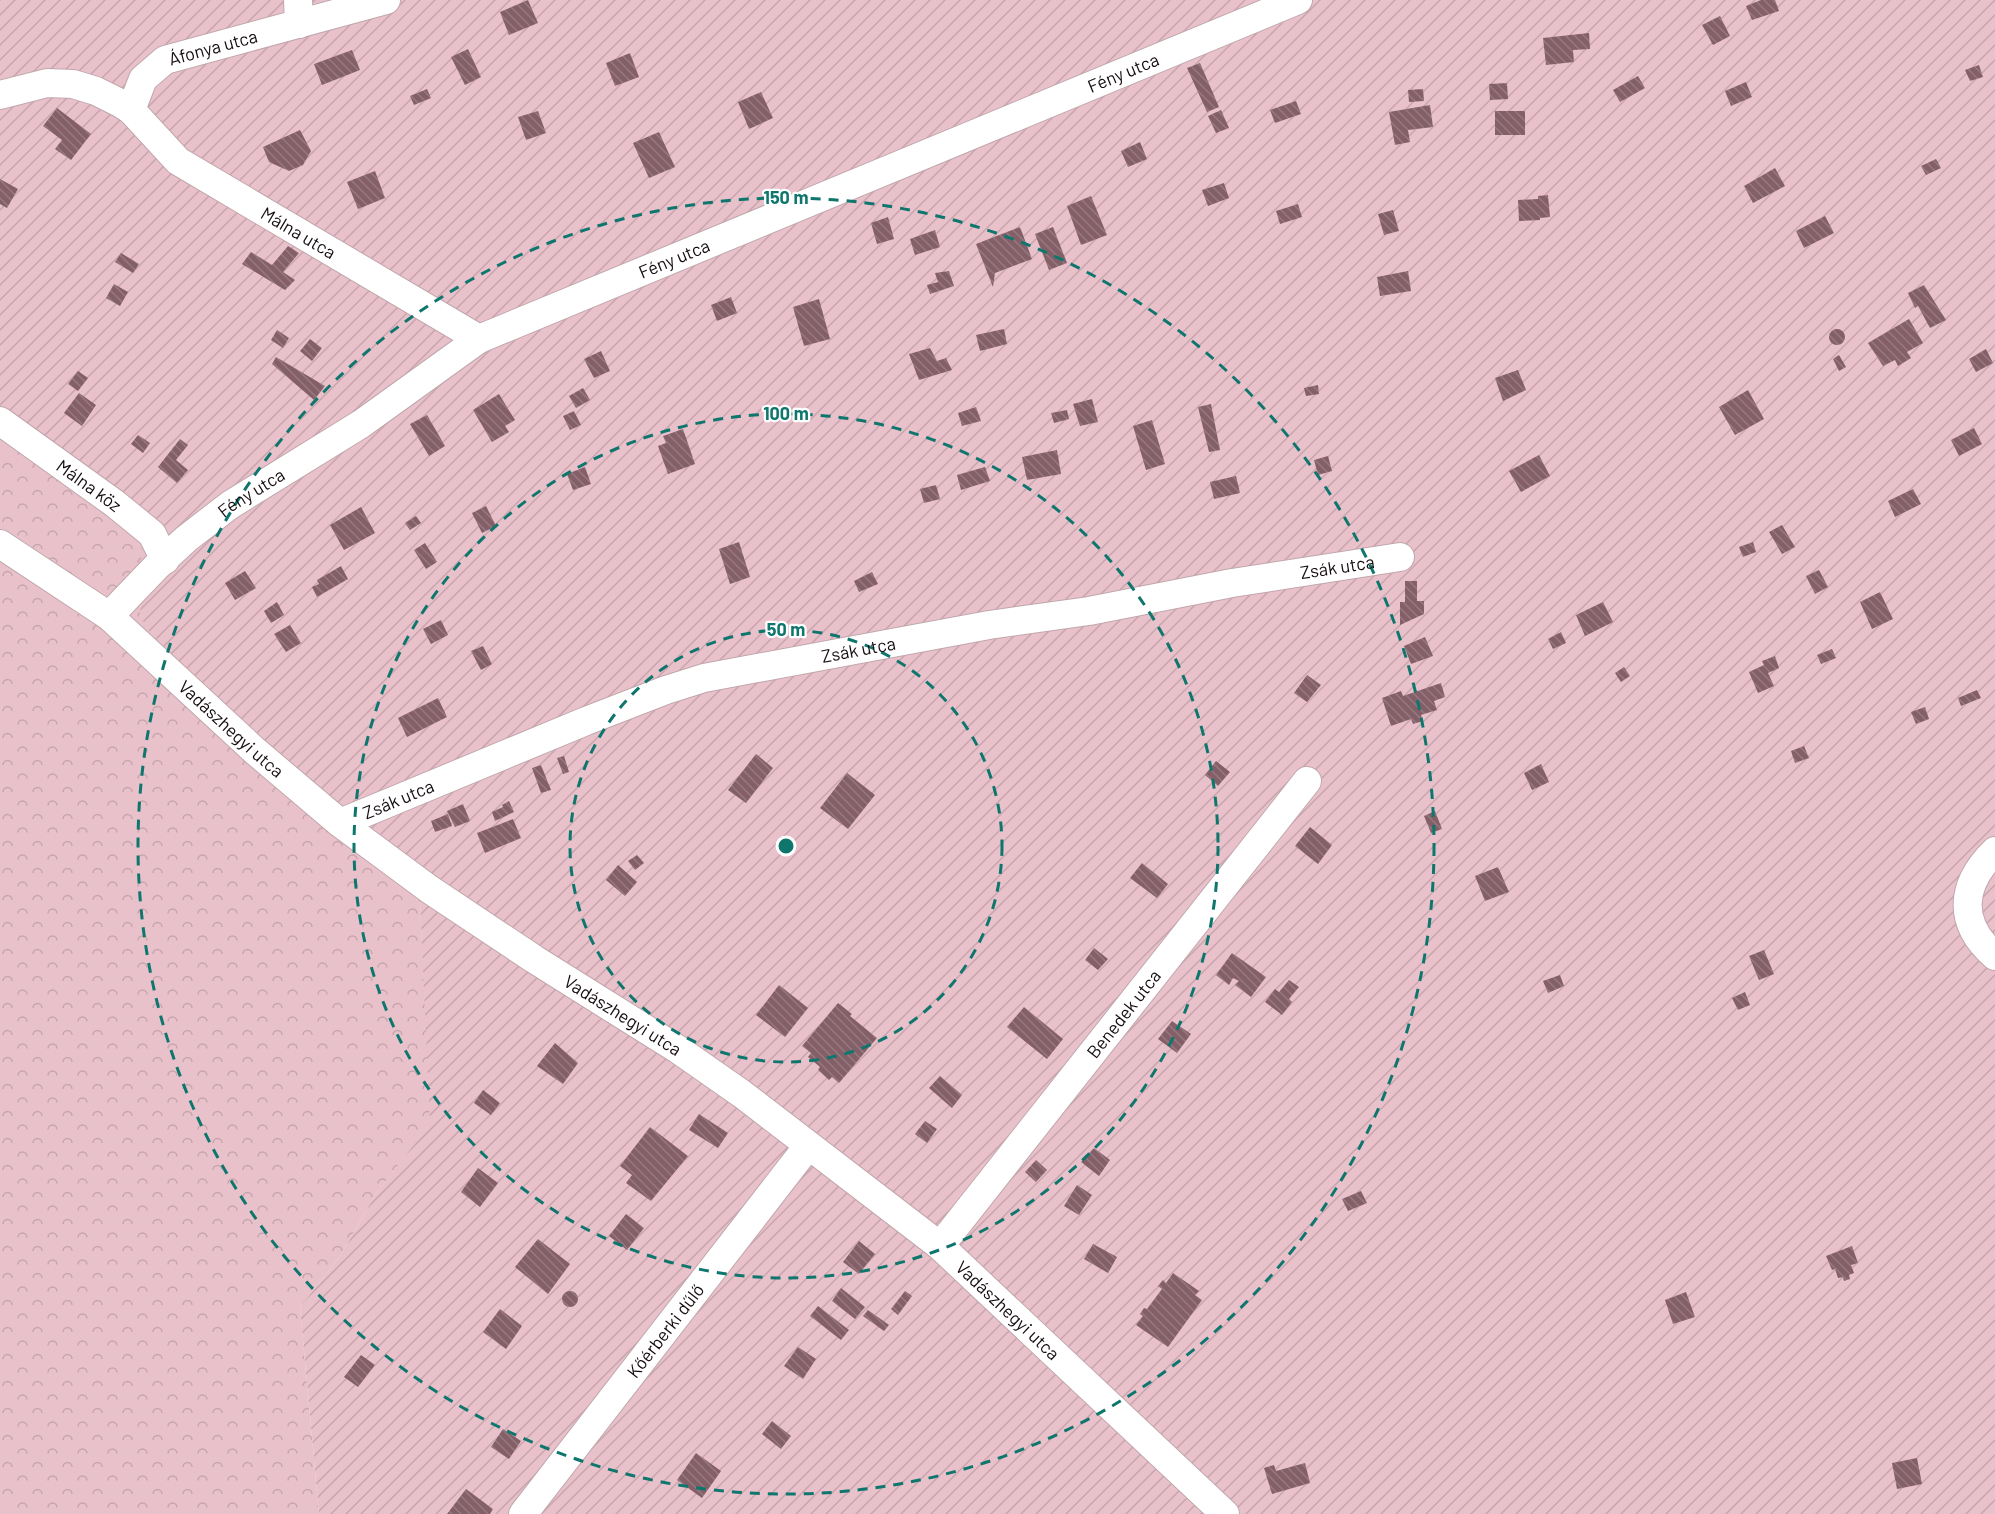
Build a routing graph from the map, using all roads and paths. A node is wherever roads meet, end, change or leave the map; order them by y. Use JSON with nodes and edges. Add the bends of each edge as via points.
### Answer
{"nodes":[{"id":1,"x":386,"y":0,"type":"edge"},
{"id":2,"x":1298,"y":0,"type":"edge"},
{"id":3,"x":298,"y":12,"type":"edge"},
{"id":4,"x":0,"y":95,"type":"edge"},
{"id":5,"x":131,"y":110,"type":"junction"},
{"id":6,"x":479,"y":339,"type":"junction"},
{"id":7,"x":0,"y":421,"type":"edge"},
{"id":8,"x":0,"y":544,"type":"edge"},
{"id":9,"x":1400,"y":557,"type":"dead end"},
{"id":10,"x":165,"y":560,"type":"junction"},
{"id":11,"x":109,"y":616,"type":"junction"},
{"id":12,"x":1308,"y":781,"type":"dead end"},
{"id":13,"x":340,"y":823,"type":"junction"},
{"id":14,"x":1995,"y":851,"type":"edge"},
{"id":15,"x":1995,"y":956,"type":"edge"},
{"id":16,"x":808,"y":1146,"type":"junction"},
{"id":17,"x":940,"y":1246,"type":"junction"},
{"id":18,"x":523,"y":1514,"type":"edge"},
{"id":19,"x":1225,"y":1514,"type":"edge"}],
"edges":[{"from":1,"to":3,"type":"street","name":"Áfonya utca"},
{"from":2,"to":6,"type":"street","name":"Fény utca"},
{"from":3,"to":5,"type":"street","name":"Áfonya utca","via":[[165,60],[143,79]]},
{"from":4,"to":5,"type":"street","via":[[47,83],[73,84],[96,91]]},
{"from":5,"to":6,"type":"street","name":"Málna utca","via":[[178,161]]},
{"from":6,"to":10,"type":"street","name":"Fény utca","via":[[361,424],[230,505]]},
{"from":7,"to":10,"type":"street","name":"Málna köz","via":[[152,534]]},
{"from":8,"to":11,"type":"street","name":"Vadászhegyi utca"},
{"from":9,"to":13,"type":"street","name":"Zsák utca","via":[[988,625],[704,678],[586,721]]},
{"from":10,"to":11,"type":"street","name":"Fény utca"},
{"from":11,"to":13,"type":"street","name":"Vadászhegyi utca","via":[[255,751]]},
{"from":12,"to":17,"type":"street","name":"Benedek utca"},
{"from":13,"to":16,"type":"street","name":"Vadászhegyi utca","via":[[429,889],[679,1050]]},
{"from":14,"to":15,"type":"street","via":[[1971,883],[1967,906],[1972,929]]},
{"from":16,"to":17,"type":"street","name":"Vadászhegyi utca"},
{"from":16,"to":18,"type":"street","name":"Kőérberki dűlő"},
{"from":17,"to":19,"type":"street","name":"Vadászhegyi utca"}]}
